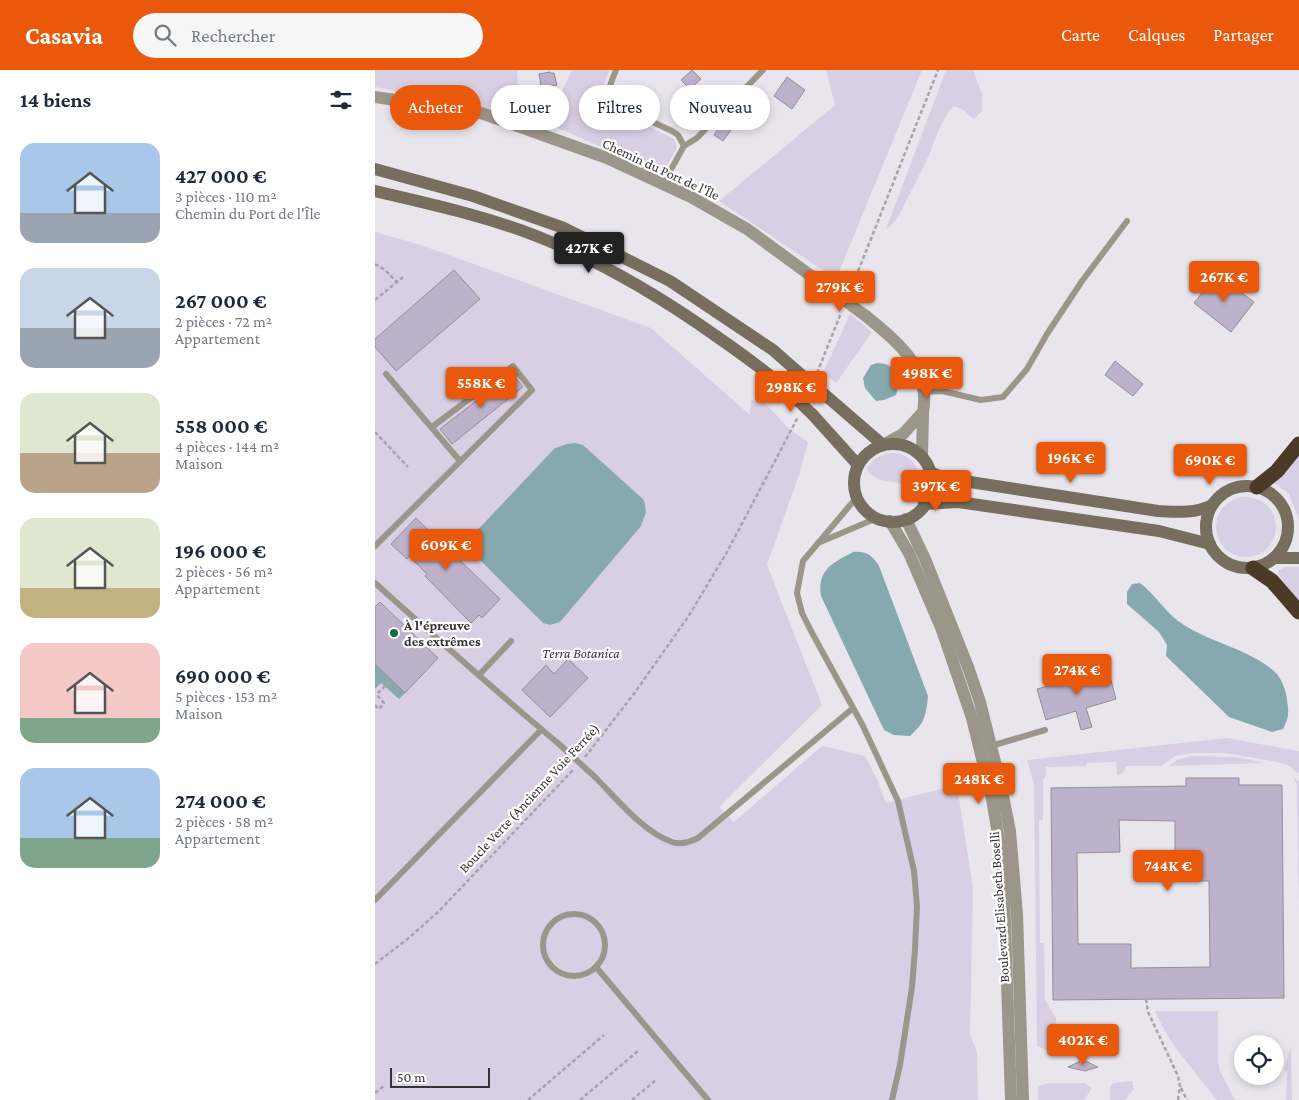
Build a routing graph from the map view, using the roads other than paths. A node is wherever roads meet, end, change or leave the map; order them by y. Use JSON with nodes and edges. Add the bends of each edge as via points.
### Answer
{"nodes":[{"id":1,"x":616,"y":70,"type":"edge"},
{"id":2,"x":763,"y":70,"type":"edge"},
{"id":3,"x":375,"y":96,"type":"edge"},
{"id":4,"x":684,"y":146,"type":"junction"},
{"id":5,"x":375,"y":169,"type":"edge"},
{"id":6,"x":663,"y":184,"type":"junction"},
{"id":7,"x":375,"y":191,"type":"edge"},
{"id":8,"x":1127,"y":221,"type":"dead end"},
{"id":9,"x":386,"y":374,"type":"dead end"},
{"id":10,"x":923,"y":392,"type":"junction"},
{"id":11,"x":923,"y":412,"type":"junction"},
{"id":12,"x":432,"y":427,"type":"junction"},
{"id":13,"x":1299,"y":444,"type":"edge"},
{"id":14,"x":883,"y":445,"type":"junction"},
{"id":15,"x":922,"y":457,"type":"junction"},
{"id":16,"x":460,"y":461,"type":"junction"},
{"id":17,"x":858,"y":465,"type":"junction"},
{"id":18,"x":930,"y":472,"type":"junction"},
{"id":19,"x":1257,"y":487,"type":"junction"},
{"id":20,"x":857,"y":497,"type":"junction"},
{"id":21,"x":925,"y":504,"type":"junction"},
{"id":22,"x":1212,"y":505,"type":"junction"},
{"id":23,"x":877,"y":518,"type":"junction"},
{"id":24,"x":906,"y":519,"type":"junction"},
{"id":25,"x":890,"y":521,"type":"junction"},
{"id":26,"x":1288,"y":521,"type":"junction"},
{"id":27,"x":1299,"y":532,"type":"edge"},
{"id":28,"x":817,"y":544,"type":"junction"},
{"id":29,"x":1210,"y":544,"type":"junction"},
{"id":30,"x":375,"y":546,"type":"edge"},
{"id":31,"x":1274,"y":558,"type":"junction"},
{"id":32,"x":1299,"y":558,"type":"edge"},
{"id":33,"x":1253,"y":568,"type":"junction"},
{"id":34,"x":375,"y":583,"type":"edge"},
{"id":35,"x":1299,"y":612,"type":"edge"},
{"id":36,"x":511,"y":641,"type":"dead end"},
{"id":37,"x":479,"y":675,"type":"junction"},
{"id":38,"x":852,"y":709,"type":"junction"},
{"id":39,"x":541,"y":730,"type":"junction"},
{"id":40,"x":1045,"y":730,"type":"dead end"},
{"id":41,"x":991,"y":746,"type":"junction"},
{"id":42,"x":375,"y":900,"type":"edge"},
{"id":43,"x":596,"y":967,"type":"junction"},
{"id":44,"x":708,"y":1100,"type":"edge"},
{"id":45,"x":892,"y":1100,"type":"edge"},
{"id":46,"x":1011,"y":1100,"type":"edge"},
{"id":47,"x":1023,"y":1100,"type":"edge"}],
"edges":[{"from":1,"to":4,"type":"lane","via":[[609,90],[612,101],[672,131]]},
{"from":2,"to":4,"type":"lane","via":[[697,138]]},
{"from":3,"to":6,"type":"street","name":"Chemin du Port de l'Île","via":[[481,113],[607,158]]},
{"from":4,"to":6,"type":"lane"},
{"from":5,"to":14,"type":"main road","bridge":true,"via":[[473,196],[564,228],[670,281],[773,350]]},
{"from":6,"to":10,"type":"street","name":"Chemin du Port de l'Île","bridge":true,"via":[[747,229],[866,316],[900,344],[918,369]]},
{"from":7,"to":17,"type":"main road","bridge":true,"via":[[462,212],[538,236],[602,265],[681,312],[766,371],[813,415]]},
{"from":8,"to":10,"type":"lane","via":[[1077,289],[1027,368],[1003,397],[981,400],[942,391]]},
{"from":9,"to":12,"type":"lane"},
{"from":10,"to":11,"type":"street","name":"Chemin du Port de l'Île"},
{"from":11,"to":14,"type":"street","via":[[903,434]]},
{"from":11,"to":15,"type":"street","name":"Chemin du Port de l'Île"},
{"from":12,"to":16,"type":"lane"},
{"from":12,"to":16,"type":"lane","via":[[513,366],[532,390]]},
{"from":13,"to":19,"type":"highway","via":[[1277,471]]},
{"from":14,"to":15,"type":"main road","via":[[904,446]]},
{"from":14,"to":17,"type":"main road","via":[[869,452]]},
{"from":15,"to":18,"type":"main road"},
{"from":16,"to":30,"type":"lane"},
{"from":17,"to":20,"type":"main road","via":[[854,478]]},
{"from":18,"to":21,"type":"main road","via":[[931,487]]},
{"from":18,"to":22,"type":"main road","via":[[944,478],[1158,511],[1182,512]]},
{"from":19,"to":22,"type":"main road","via":[[1234,488]]},
{"from":19,"to":26,"type":"main road","via":[[1278,499]]},
{"from":20,"to":23,"type":"main road","via":[[865,510]]},
{"from":20,"to":28,"type":"lane"},
{"from":21,"to":24,"type":"main road"},
{"from":21,"to":29,"type":"main road","via":[[959,502],[1159,531]]},
{"from":22,"to":29,"type":"main road","via":[[1206,522]]},
{"from":23,"to":25,"type":"main road"},
{"from":23,"to":28,"type":"lane"},
{"from":24,"to":25,"type":"main road"},
{"from":24,"to":41,"type":"street","name":"Boulevard Elisabeth Boselli","via":[[968,667]]},
{"from":25,"to":46,"type":"street","via":[[909,553],[941,630],[973,718],[992,799],[1003,864]]},
{"from":26,"to":27,"type":"main road"},
{"from":26,"to":31,"type":"main road","via":[[1285,542]]},
{"from":28,"to":38,"type":"lane","via":[[803,562],[797,593],[802,613]]},
{"from":29,"to":33,"type":"main road","via":[[1225,562],[1235,567]]},
{"from":31,"to":32,"type":"main road"},
{"from":31,"to":33,"type":"main road"},
{"from":33,"to":35,"type":"highway","via":[[1272,580]]},
{"from":34,"to":37,"type":"lane"},
{"from":36,"to":37,"type":"lane"},
{"from":37,"to":39,"type":"lane"},
{"from":38,"to":39,"type":"lane","bridge":true,"via":[[698,838],[682,844],[659,836],[639,821]]},
{"from":38,"to":45,"type":"lane","via":[[898,801],[914,871],[917,906],[914,968]]},
{"from":39,"to":42,"type":"lane"},
{"from":40,"to":41,"type":"lane"},
{"from":41,"to":47,"type":"street","name":"Boulevard Elisabeth Boselli","via":[[1010,831],[1017,914]]},
{"from":43,"to":43,"type":"lane","via":[[602,960],[605,946],[598,925],[587,916],[573,914],[552,923],[543,944],[551,966],[571,976],[585,974]]},
{"from":43,"to":44,"type":"lane"}]}
